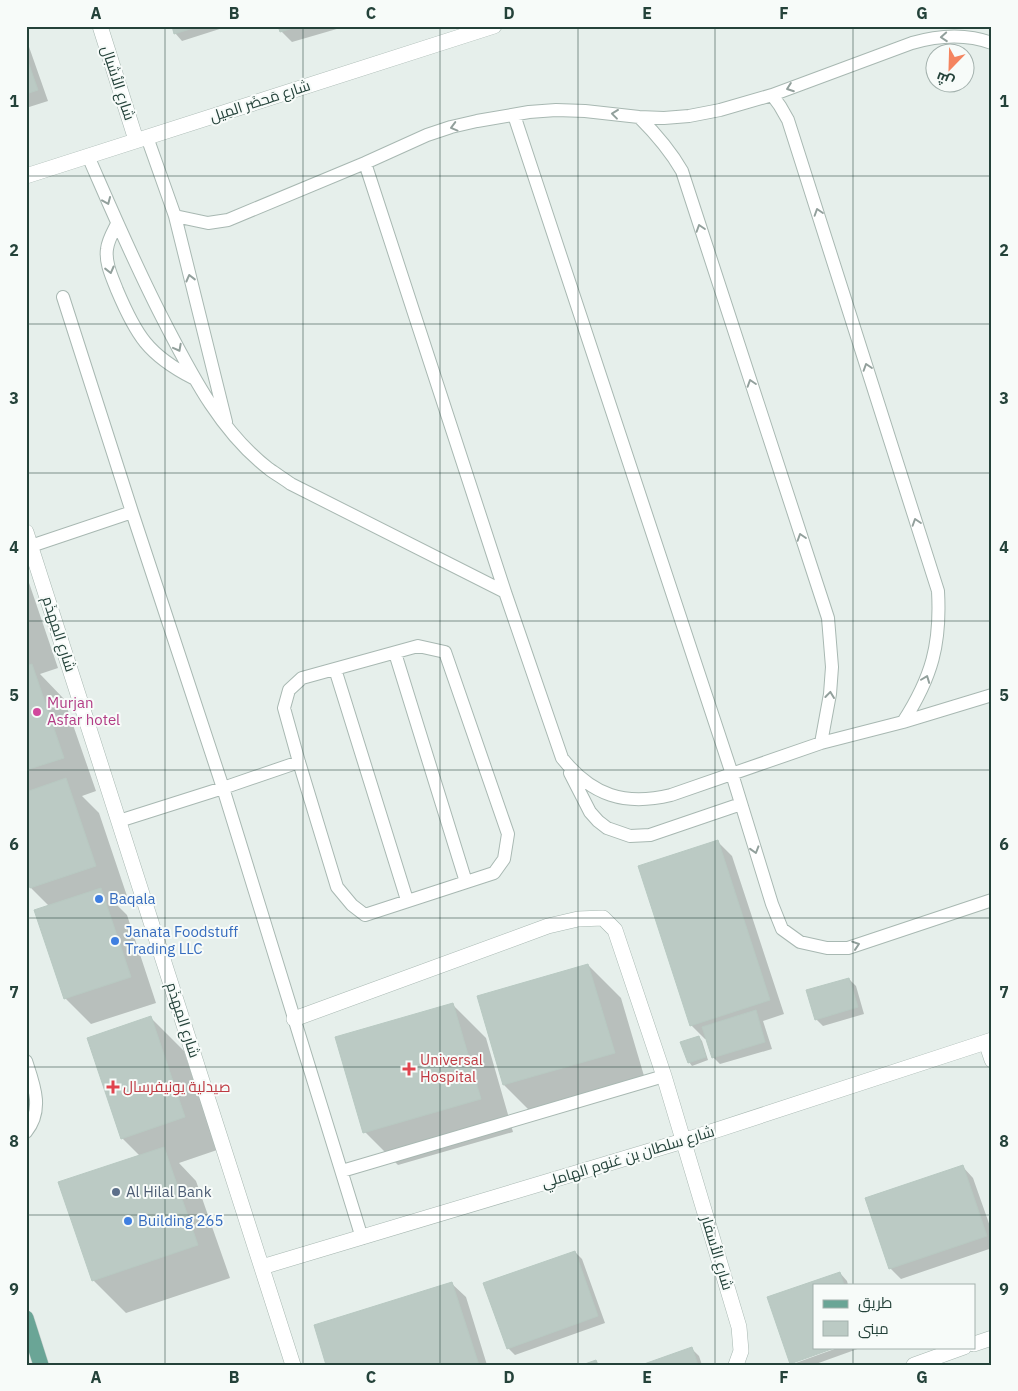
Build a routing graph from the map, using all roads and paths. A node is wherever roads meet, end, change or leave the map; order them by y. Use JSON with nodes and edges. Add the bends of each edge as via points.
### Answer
{"nodes":[{"id":1,"x":100,"y":26,"type":"edge"},
{"id":2,"x":494,"y":26,"type":"edge"},
{"id":3,"x":992,"y":43,"type":"edge"},
{"id":4,"x":772,"y":95,"type":"junction"},
{"id":5,"x":514,"y":115,"type":"junction"},
{"id":6,"x":639,"y":117,"type":"junction"},
{"id":7,"x":142,"y":139,"type":"junction"},
{"id":8,"x":88,"y":156,"type":"junction"},
{"id":9,"x":364,"y":163,"type":"junction"},
{"id":10,"x":26,"y":176,"type":"edge"},
{"id":11,"x":175,"y":216,"type":"junction"},
{"id":12,"x":117,"y":224,"type":"junction"},
{"id":13,"x":64,"y":297,"type":"dead end"},
{"id":14,"x":193,"y":378,"type":"junction"},
{"id":15,"x":227,"y":427,"type":"junction"},
{"id":16,"x":132,"y":512,"type":"junction"},
{"id":17,"x":28,"y":539,"type":"edge"},
{"id":18,"x":505,"y":592,"type":"junction"},
{"id":19,"x":395,"y":652,"type":"junction"},
{"id":20,"x":335,"y":669,"type":"junction"},
{"id":21,"x":992,"y":694,"type":"edge"},
{"id":22,"x":903,"y":722,"type":"junction"},
{"id":23,"x":821,"y":743,"type":"junction"},
{"id":24,"x":562,"y":758,"type":"junction"},
{"id":25,"x":298,"y":762,"type":"junction"},
{"id":26,"x":732,"y":774,"type":"junction"},
{"id":27,"x":223,"y":788,"type":"junction"},
{"id":28,"x":740,"y":804,"type":"junction"},
{"id":29,"x":119,"y":821,"type":"junction"},
{"id":30,"x":466,"y":882,"type":"junction"},
{"id":31,"x":407,"y":900,"type":"junction"},
{"id":32,"x":992,"y":900,"type":"edge"},
{"id":33,"x":294,"y":1019,"type":"junction"},
{"id":34,"x":989,"y":1041,"type":"edge"},
{"id":35,"x":992,"y":1060,"type":"edge"},
{"id":36,"x":26,"y":1061,"type":"edge"},
{"id":37,"x":664,"y":1076,"type":"junction"},
{"id":38,"x":26,"y":1132,"type":"edge"},
{"id":39,"x":683,"y":1141,"type":"junction"},
{"id":40,"x":342,"y":1171,"type":"junction"},
{"id":41,"x":362,"y":1238,"type":"junction"},
{"id":42,"x":262,"y":1267,"type":"junction"},
{"id":43,"x":26,"y":1318,"type":"edge"},
{"id":44,"x":992,"y":1338,"type":"edge"},
{"id":45,"x":976,"y":1343,"type":"edge"},
{"id":46,"x":961,"y":1348,"type":"edge"},
{"id":47,"x":42,"y":1365,"type":"edge"},
{"id":48,"x":293,"y":1365,"type":"edge"},
{"id":49,"x":736,"y":1365,"type":"edge"},
{"id":50,"x":914,"y":1365,"type":"edge"}],
"edges":[{"from":1,"to":7,"type":"street","name":"شارع الأشبال"},
{"from":2,"to":7,"type":"street","name":"شارع مَحضَر المِيل"},
{"from":3,"to":4,"type":"lane","one_way":true,"via":[[965,36],[929,38]]},
{"from":4,"to":6,"type":"lane","via":[[689,116]]},
{"from":22,"to":4,"type":"lane","one_way":true,"via":[[925,684],[932,662],[938,639],[938,590],[788,120]]},
{"from":6,"to":5,"type":"lane","one_way":true,"via":[[556,110]]},
{"from":5,"to":9,"type":"lane","one_way":true,"via":[[451,127]]},
{"from":5,"to":26,"type":"lane"},
{"from":23,"to":6,"type":"lane","one_way":true,"via":[[832,667],[828,618],[682,172],[668,148]]},
{"from":7,"to":8,"type":"street","name":"شارع مَحضَر المِيل"},
{"from":7,"to":11,"type":"lane"},
{"from":8,"to":10,"type":"street","name":"شارع مَحضَر المِيل"},
{"from":8,"to":12,"type":"lane","one_way":true},
{"from":9,"to":11,"type":"lane","via":[[223,221],[208,223]]},
{"from":9,"to":18,"type":"lane"},
{"from":15,"to":11,"type":"lane","one_way":true},
{"from":12,"to":14,"type":"lane","one_way":true},
{"from":12,"to":14,"type":"lane","one_way":true,"via":[[107,249],[108,262],[128,316],[147,345],[176,369]]},
{"from":13,"to":16,"type":"lane"},
{"from":14,"to":15,"type":"lane"},
{"from":15,"to":18,"type":"lane","via":[[268,468],[291,484]]},
{"from":16,"to":17,"type":"lane"},
{"from":16,"to":27,"type":"lane"},
{"from":17,"to":29,"type":"street","name":"شارع المِهذَم"},
{"from":18,"to":24,"type":"lane"},
{"from":19,"to":20,"type":"lane"},
{"from":19,"to":30,"type":"lane"},
{"from":19,"to":30,"type":"lane","via":[[418,646],[445,652],[508,834],[504,859],[494,873]]},
{"from":20,"to":25,"type":"lane","via":[[302,678],[289,690],[284,708]]},
{"from":20,"to":31,"type":"lane"},
{"from":21,"to":22,"type":"lane"},
{"from":22,"to":23,"type":"lane"},
{"from":23,"to":26,"type":"lane"},
{"from":24,"to":26,"type":"lane","via":[[571,770],[596,789],[625,799],[656,798]]},
{"from":24,"to":28,"type":"lane","via":[[590,812],[607,828],[630,836],[650,835]]},
{"from":25,"to":27,"type":"lane"},
{"from":25,"to":31,"type":"lane","via":[[337,887],[365,915]]},
{"from":26,"to":28,"type":"lane"},
{"from":27,"to":29,"type":"lane"},
{"from":27,"to":33,"type":"lane"},
{"from":28,"to":32,"type":"lane","one_way":true,"via":[[782,929],[800,942],[827,948],[848,948]]},
{"from":29,"to":42,"type":"street","name":"شارع المِهذَم"},
{"from":30,"to":31,"type":"lane"},
{"from":33,"to":37,"type":"street","name":"شارع الأسفار","via":[[548,926],[578,919],[603,918],[615,930]]},
{"from":33,"to":40,"type":"lane"},
{"from":34,"to":35,"type":"street"},
{"from":34,"to":39,"type":"street","name":"شارع سلطان بن غنوم الهاملي"},
{"from":36,"to":38,"type":"lane","via":[[37,1101],[34,1120]]},
{"from":37,"to":39,"type":"street","name":"شارع الأسفار"},
{"from":37,"to":40,"type":"lane"},
{"from":39,"to":41,"type":"street","name":"شارع سلطان بن غنوم الهاملي"},
{"from":39,"to":49,"type":"street","name":"شارع الأسفار","via":[[739,1328],[741,1351]]},
{"from":40,"to":41,"type":"lane"},
{"from":41,"to":42,"type":"street","name":"شارع سلطان بن غنوم الهاملي"},
{"from":42,"to":48,"type":"street","name":"شارع المِهذَم"},
{"from":43,"to":47,"type":"main road"},
{"from":44,"to":45,"type":"street"},
{"from":46,"to":50,"type":"street"}]}
